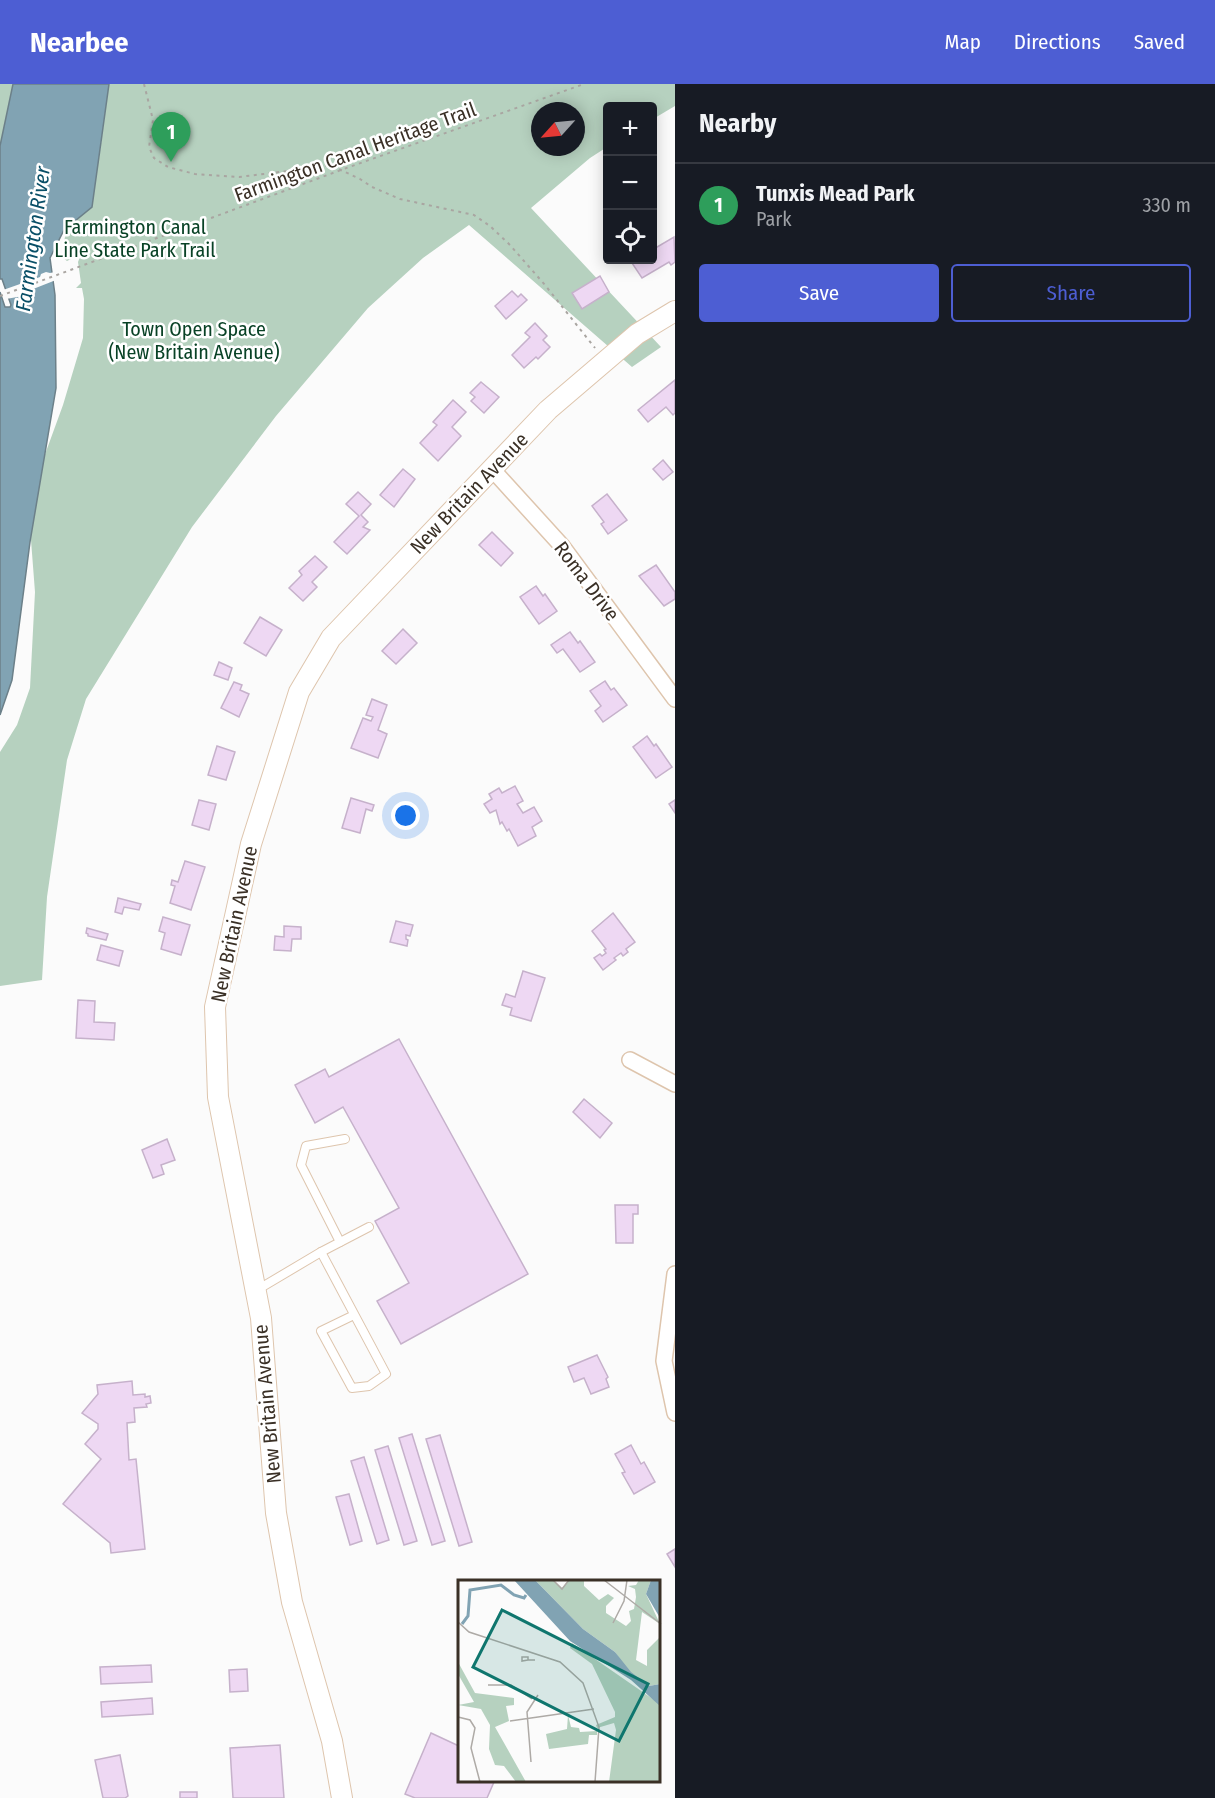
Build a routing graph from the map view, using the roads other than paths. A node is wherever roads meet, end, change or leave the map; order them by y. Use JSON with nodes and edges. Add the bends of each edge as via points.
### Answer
{"nodes":[{"id":1,"x":675,"y":311,"type":"edge"},
{"id":2,"x":492,"y":469,"type":"junction"},
{"id":3,"x":675,"y":699,"type":"edge"},
{"id":4,"x":630,"y":1060,"type":"dead end"},
{"id":5,"x":675,"y":1084,"type":"edge"},
{"id":6,"x":345,"y":1139,"type":"dead end"},
{"id":7,"x":369,"y":1227,"type":"dead end"},
{"id":8,"x":340,"y":1242,"type":"junction"},
{"id":9,"x":321,"y":1252,"type":"junction"},
{"id":10,"x":675,"y":1274,"type":"edge"},
{"id":11,"x":255,"y":1290,"type":"junction"},
{"id":12,"x":354,"y":1315,"type":"junction"},
{"id":13,"x":675,"y":1413,"type":"edge"},
{"id":14,"x":342,"y":1798,"type":"edge"}],
"edges":[{"from":1,"to":2,"type":"street","name":"New Britain Avenue","via":[[605,359],[548,410]]},
{"from":2,"to":3,"type":"street","name":"Roma Drive","via":[[562,546]]},
{"from":2,"to":11,"type":"street","name":"New Britain Avenue","via":[[331,638],[299,692],[251,844],[215,1007],[218,1097]]},
{"from":4,"to":5,"type":"street"},
{"from":6,"to":8,"type":"lane","via":[[306,1146],[302,1165]]},
{"from":7,"to":8,"type":"lane"},
{"from":8,"to":9,"type":"lane"},
{"from":9,"to":11,"type":"lane"},
{"from":9,"to":12,"type":"lane"},
{"from":10,"to":13,"type":"street","via":[[664,1361]]},
{"from":11,"to":14,"type":"street","name":"New Britain Avenue","via":[[261,1318],[276,1513],[292,1602],[332,1741]]},
{"from":12,"to":12,"type":"lane","via":[[386,1374],[369,1386],[352,1388],[321,1331]]}]}
